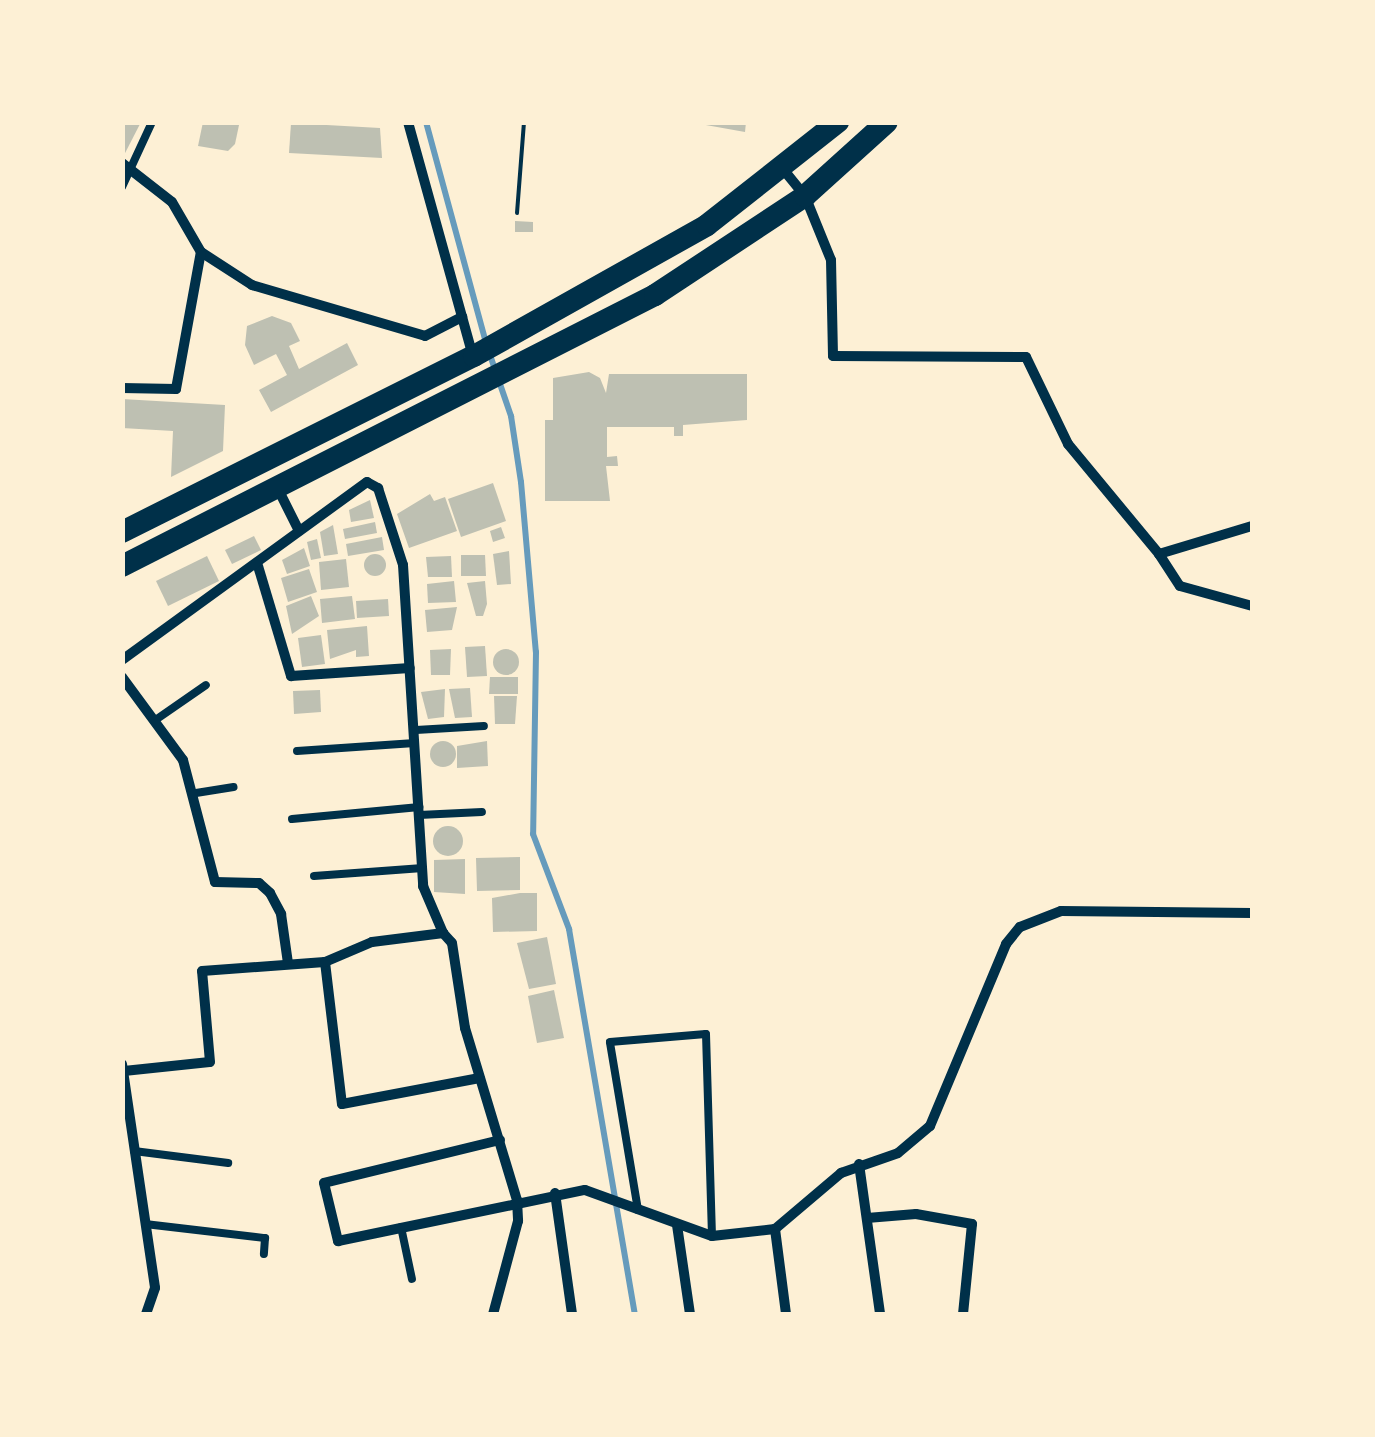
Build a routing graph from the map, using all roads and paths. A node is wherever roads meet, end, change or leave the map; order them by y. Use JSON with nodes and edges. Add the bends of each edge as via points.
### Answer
{"nodes":[{"id":1,"x":152,"y":122,"type":"edge"},
{"id":2,"x":408,"y":122,"type":"edge"},
{"id":3,"x":524,"y":122,"type":"edge"},
{"id":4,"x":838,"y":122,"type":"edge"},
{"id":5,"x":887,"y":122,"type":"edge"},
{"id":6,"x":125,"y":164,"type":"edge"},
{"id":7,"x":782,"y":170,"type":"junction"},
{"id":8,"x":122,"y":186,"type":"edge"},
{"id":9,"x":806,"y":196,"type":"junction"},
{"id":10,"x":517,"y":213,"type":"dead end"},
{"id":11,"x":201,"y":252,"type":"junction"},
{"id":12,"x":462,"y":317,"type":"junction"},
{"id":13,"x":473,"y":357,"type":"junction"},
{"id":14,"x":122,"y":388,"type":"edge"},
{"id":15,"x":276,"y":487,"type":"junction"},
{"id":16,"x":1252,"y":526,"type":"edge"},
{"id":17,"x":299,"y":531,"type":"junction"},
{"id":18,"x":122,"y":532,"type":"edge"},
{"id":19,"x":1159,"y":554,"type":"junction"},
{"id":20,"x":122,"y":566,"type":"edge"},
{"id":21,"x":258,"y":566,"type":"junction"},
{"id":22,"x":1252,"y":606,"type":"edge"},
{"id":23,"x":122,"y":660,"type":"edge"},
{"id":24,"x":410,"y":668,"type":"junction"},
{"id":25,"x":122,"y":677,"type":"edge"},
{"id":26,"x":206,"y":685,"type":"dead end"},
{"id":27,"x":154,"y":721,"type":"junction"},
{"id":28,"x":484,"y":726,"type":"dead end"},
{"id":29,"x":416,"y":730,"type":"junction"},
{"id":30,"x":415,"y":743,"type":"junction"},
{"id":31,"x":297,"y":751,"type":"dead end"},
{"id":32,"x":234,"y":788,"type":"dead end"},
{"id":33,"x":196,"y":794,"type":"junction"},
{"id":34,"x":419,"y":811,"type":"junction"},
{"id":35,"x":482,"y":812,"type":"dead end"},
{"id":36,"x":292,"y":819,"type":"dead end"},
{"id":37,"x":422,"y":868,"type":"junction"},
{"id":38,"x":314,"y":876,"type":"dead end"},
{"id":39,"x":1252,"y":913,"type":"edge"},
{"id":40,"x":443,"y":933,"type":"junction"},
{"id":41,"x":325,"y":962,"type":"junction"},
{"id":42,"x":288,"y":963,"type":"junction"},
{"id":43,"x":122,"y":1064,"type":"edge"},
{"id":44,"x":124,"y":1072,"type":"edge"},
{"id":45,"x":480,"y":1078,"type":"junction"},
{"id":46,"x":123,"y":1089,"type":"edge"},
{"id":47,"x":500,"y":1140,"type":"junction"},
{"id":48,"x":133,"y":1151,"type":"junction"},
{"id":49,"x":228,"y":1163,"type":"dead end"},
{"id":50,"x":859,"y":1164,"type":"junction"},
{"id":51,"x":137,"y":1189,"type":"junction"},
{"id":52,"x":122,"y":1192,"type":"edge"},
{"id":53,"x":555,"y":1193,"type":"junction"},
{"id":54,"x":517,"y":1200,"type":"junction"},
{"id":55,"x":635,"y":1208,"type":"junction"},
{"id":56,"x":867,"y":1218,"type":"junction"},
{"id":57,"x":145,"y":1224,"type":"junction"},
{"id":58,"x":677,"y":1225,"type":"junction"},
{"id":59,"x":400,"y":1227,"type":"junction"},
{"id":60,"x":775,"y":1229,"type":"junction"},
{"id":61,"x":712,"y":1236,"type":"junction"},
{"id":62,"x":264,"y":1254,"type":"dead end"},
{"id":63,"x":412,"y":1279,"type":"dead end"},
{"id":64,"x":146,"y":1314,"type":"edge"},
{"id":65,"x":493,"y":1314,"type":"edge"},
{"id":66,"x":572,"y":1314,"type":"edge"},
{"id":67,"x":690,"y":1314,"type":"edge"},
{"id":68,"x":786,"y":1314,"type":"edge"},
{"id":69,"x":880,"y":1314,"type":"edge"},
{"id":70,"x":963,"y":1314,"type":"edge"}],
"edges":[{"from":1,"to":6,"type":"lane"},
{"from":2,"to":12,"type":"street"},
{"from":3,"to":10,"type":"path"},
{"from":4,"to":7,"type":"highway"},
{"from":5,"to":9,"type":"highway"},
{"from":6,"to":8,"type":"lane"},
{"from":6,"to":11,"type":"street","via":[[172,202]]},
{"from":7,"to":9,"type":"street"},
{"from":7,"to":13,"type":"highway","via":[[707,225]]},
{"from":9,"to":15,"type":"highway","via":[[654,295]]},
{"from":9,"to":19,"type":"street","via":[[831,260],[833,356],[1026,357],[1068,444]]},
{"from":11,"to":12,"type":"street","via":[[252,285],[425,336]]},
{"from":11,"to":14,"type":"street","via":[[176,389]]},
{"from":12,"to":13,"type":"street"},
{"from":13,"to":18,"type":"highway"},
{"from":15,"to":17,"type":"street"},
{"from":15,"to":20,"type":"highway"},
{"from":16,"to":19,"type":"street"},
{"from":17,"to":21,"type":"street"},
{"from":17,"to":24,"type":"street","via":[[367,482],[378,488],[403,565]]},
{"from":19,"to":22,"type":"street","via":[[1180,586]]},
{"from":21,"to":23,"type":"street"},
{"from":21,"to":24,"type":"street","via":[[291,676]]},
{"from":24,"to":29,"type":"street"},
{"from":25,"to":27,"type":"street"},
{"from":26,"to":27,"type":"lane"},
{"from":27,"to":33,"type":"street"},
{"from":28,"to":29,"type":"lane"},
{"from":29,"to":30,"type":"street"},
{"from":30,"to":31,"type":"lane"},
{"from":30,"to":34,"type":"street"},
{"from":32,"to":33,"type":"lane"},
{"from":33,"to":42,"type":"street","via":[[214,882],[259,883],[270,893],[281,914]]},
{"from":34,"to":35,"type":"lane"},
{"from":34,"to":36,"type":"lane"},
{"from":34,"to":37,"type":"street"},
{"from":37,"to":38,"type":"lane"},
{"from":37,"to":40,"type":"street"},
{"from":39,"to":50,"type":"street","via":[[1061,911],[1020,927],[1006,944],[930,1126],[898,1154]]},
{"from":40,"to":41,"type":"street","via":[[372,942]]},
{"from":40,"to":45,"type":"street","via":[[452,942]]},
{"from":41,"to":42,"type":"street"},
{"from":41,"to":45,"type":"street","via":[[342,1104]]},
{"from":42,"to":44,"type":"street","via":[[202,971],[210,1062]]},
{"from":43,"to":44,"type":"street"},
{"from":44,"to":46,"type":"street"},
{"from":45,"to":47,"type":"street"},
{"from":46,"to":48,"type":"street"},
{"from":47,"to":54,"type":"street"},
{"from":47,"to":59,"type":"street","via":[[324,1183],[338,1240]]},
{"from":48,"to":49,"type":"lane"},
{"from":48,"to":51,"type":"street"},
{"from":50,"to":56,"type":"street"},
{"from":50,"to":60,"type":"street"},
{"from":51,"to":52,"type":"street"},
{"from":51,"to":57,"type":"street"},
{"from":53,"to":54,"type":"street"},
{"from":53,"to":55,"type":"street","via":[[585,1190]]},
{"from":53,"to":66,"type":"street"},
{"from":54,"to":59,"type":"street"},
{"from":54,"to":65,"type":"street","via":[[518,1221]]},
{"from":55,"to":58,"type":"street"},
{"from":55,"to":61,"type":"lane","via":[[610,1042],[706,1034]]},
{"from":56,"to":69,"type":"street"},
{"from":56,"to":70,"type":"street","via":[[916,1214],[972,1224]]},
{"from":57,"to":62,"type":"lane","via":[[266,1238]]},
{"from":57,"to":64,"type":"street","via":[[155,1288]]},
{"from":58,"to":61,"type":"street"},
{"from":58,"to":67,"type":"street"},
{"from":59,"to":63,"type":"lane"},
{"from":60,"to":61,"type":"street"},
{"from":60,"to":68,"type":"street"}]}
